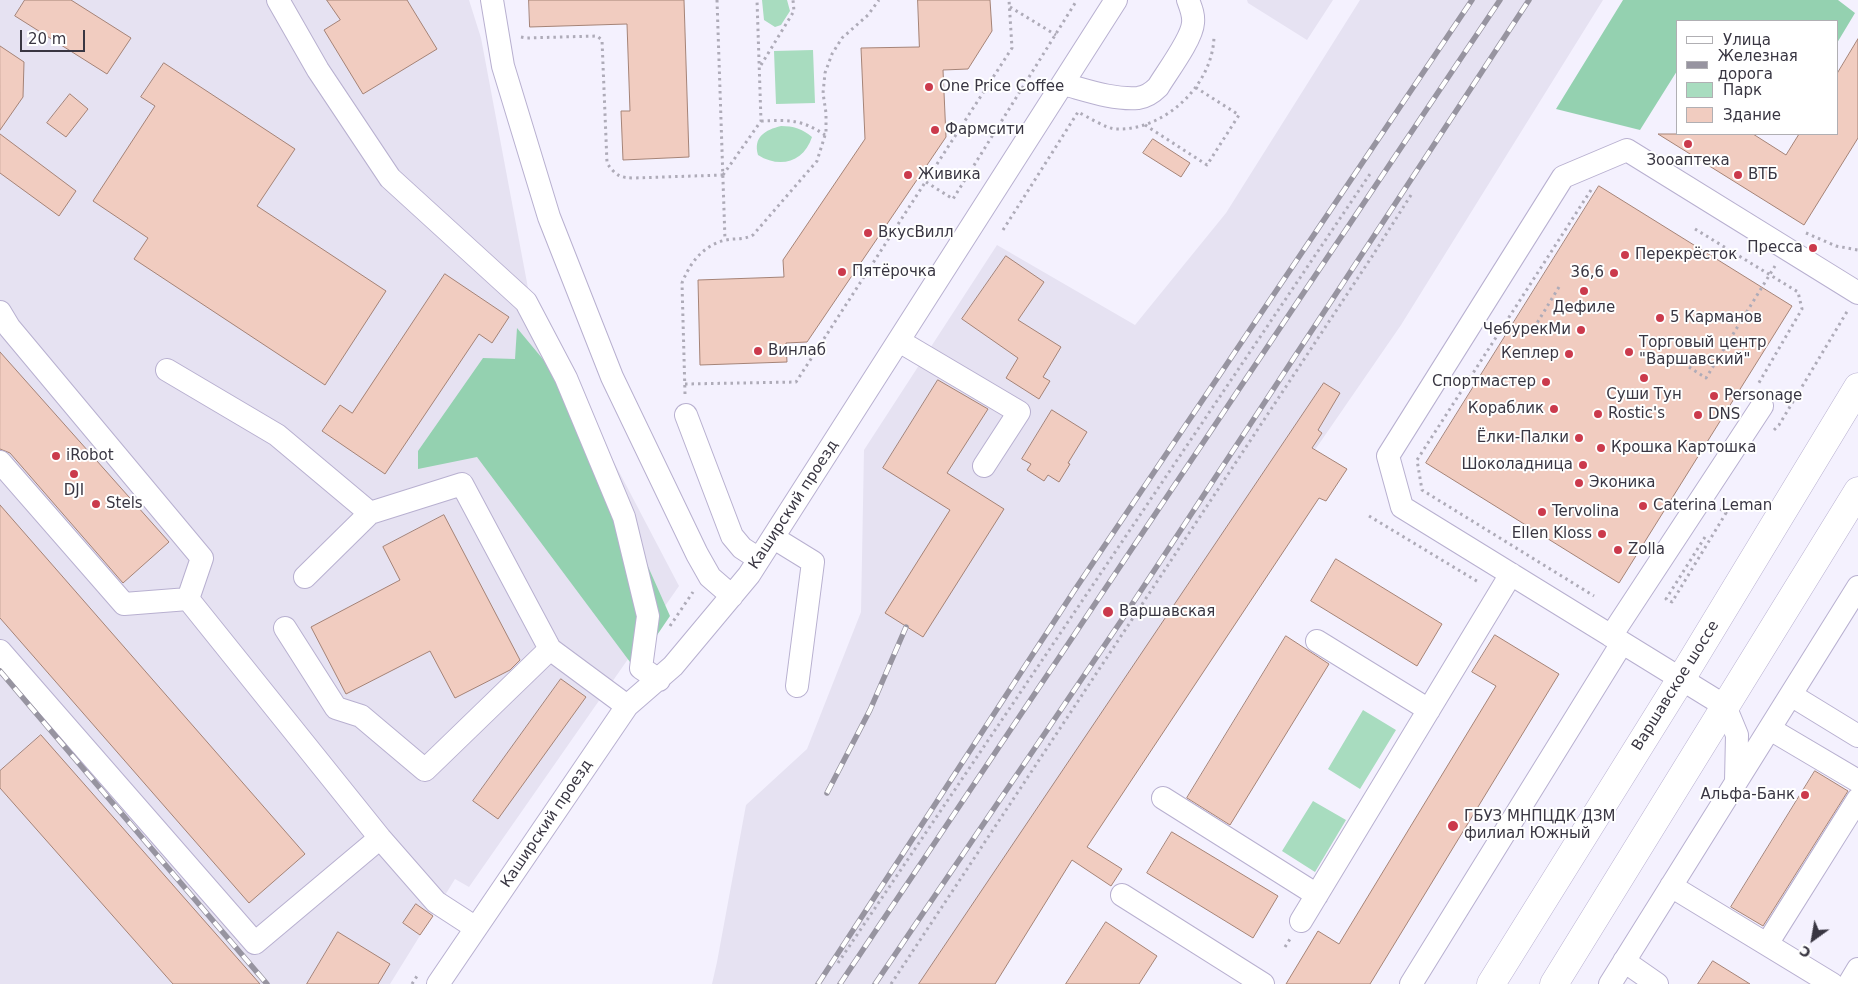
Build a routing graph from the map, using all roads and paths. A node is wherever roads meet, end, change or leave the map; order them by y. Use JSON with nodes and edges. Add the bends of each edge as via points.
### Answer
{"nodes":[{"id":1,"x":278,"y":0,"type":"edge"},
{"id":2,"x":492,"y":0,"type":"edge"},
{"id":3,"x":717,"y":0,"type":"edge"},
{"id":4,"x":757,"y":0,"type":"edge"},
{"id":5,"x":793,"y":0,"type":"edge"},
{"id":6,"x":879,"y":0,"type":"edge"},
{"id":7,"x":1009,"y":0,"type":"edge"},
{"id":8,"x":1077,"y":0,"type":"edge"},
{"id":9,"x":1116,"y":0,"type":"edge"},
{"id":10,"x":1188,"y":0,"type":"edge"},
{"id":11,"x":1010,"y":7,"type":"junction"},
{"id":12,"x":516,"y":32,"type":"dead end"},
{"id":13,"x":1056,"y":35,"type":"junction"},
{"id":14,"x":760,"y":66,"type":"junction"},
{"id":15,"x":1062,"y":84,"type":"junction"},
{"id":16,"x":1195,"y":87,"type":"dead end"},
{"id":17,"x":1187,"y":99,"type":"dead end"},
{"id":18,"x":761,"y":121,"type":"junction"},
{"id":19,"x":1144,"y":125,"type":"junction"},
{"id":20,"x":825,"y":135,"type":"junction"},
{"id":21,"x":1372,"y":171,"type":"dead end"},
{"id":22,"x":723,"y":175,"type":"junction"},
{"id":23,"x":926,"y":182,"type":"junction"},
{"id":24,"x":1594,"y":185,"type":"dead end"},
{"id":25,"x":1411,"y":195,"type":"dead end"},
{"id":26,"x":1695,"y":229,"type":"dead end"},
{"id":27,"x":1003,"y":230,"type":"dead end"},
{"id":28,"x":1798,"y":230,"type":"dead end"},
{"id":29,"x":725,"y":240,"type":"junction"},
{"id":30,"x":1858,"y":250,"type":"edge"},
{"id":31,"x":1769,"y":275,"type":"junction"},
{"id":32,"x":1559,"y":287,"type":"dead end"},
{"id":33,"x":1858,"y":293,"type":"edge"},
{"id":34,"x":0,"y":312,"type":"edge"},
{"id":35,"x":1534,"y":328,"type":"dead end"},
{"id":36,"x":899,"y":341,"type":"junction"},
{"id":37,"x":1678,"y":360,"type":"dead end"},
{"id":38,"x":167,"y":370,"type":"dead end"},
{"id":39,"x":685,"y":384,"type":"junction"},
{"id":40,"x":1858,"y":387,"type":"edge"},
{"id":41,"x":1757,"y":400,"type":"joint"},
{"id":42,"x":686,"y":415,"type":"joint"},
{"id":43,"x":0,"y":462,"type":"edge"},
{"id":44,"x":984,"y":466,"type":"dead end"},
{"id":45,"x":1854,"y":502,"type":"edge"},
{"id":46,"x":1715,"y":506,"type":"dead end"},
{"id":47,"x":370,"y":513,"type":"junction"},
{"id":48,"x":1708,"y":532,"type":"dead end"},
{"id":49,"x":774,"y":538,"type":"junction"},
{"id":50,"x":759,"y":559,"type":"junction"},
{"id":51,"x":1511,"y":574,"type":"junction"},
{"id":52,"x":305,"y":577,"type":"dead end"},
{"id":53,"x":1858,"y":587,"type":"edge"},
{"id":54,"x":732,"y":596,"type":"junction"},
{"id":55,"x":1594,"y":596,"type":"dead end"},
{"id":56,"x":188,"y":599,"type":"junction"},
{"id":57,"x":285,"y":628,"type":"dead end"},
{"id":58,"x":1617,"y":639,"type":"junction"},
{"id":59,"x":1317,"y":641,"type":"dead end"},
{"id":60,"x":550,"y":649,"type":"junction"},
{"id":61,"x":0,"y":651,"type":"edge"},
{"id":62,"x":1681,"y":679,"type":"junction"},
{"id":63,"x":658,"y":680,"type":"junction"},
{"id":64,"x":798,"y":686,"type":"dead end"},
{"id":65,"x":1791,"y":695,"type":"junction"},
{"id":66,"x":627,"y":706,"type":"junction"},
{"id":67,"x":1725,"y":706,"type":"junction"},
{"id":68,"x":1429,"y":710,"type":"junction"},
{"id":69,"x":1770,"y":728,"type":"junction"},
{"id":70,"x":1858,"y":736,"type":"edge"},
{"id":71,"x":1736,"y":781,"type":"junction"},
{"id":72,"x":1858,"y":781,"type":"edge"},
{"id":73,"x":1162,"y":798,"type":"dead end"},
{"id":74,"x":1858,"y":799,"type":"edge"},
{"id":75,"x":380,"y":838,"type":"junction"},
{"id":76,"x":1671,"y":886,"type":"junction"},
{"id":77,"x":1122,"y":895,"type":"dead end"},
{"id":78,"x":1317,"y":895,"type":"junction"},
{"id":79,"x":1301,"y":921,"type":"dead end"},
{"id":80,"x":476,"y":928,"type":"junction"},
{"id":81,"x":1767,"y":944,"type":"junction"},
{"id":82,"x":1624,"y":961,"type":"junction"},
{"id":83,"x":838,"y":963,"type":"dead end"},
{"id":84,"x":1858,"y":969,"type":"edge"},
{"id":85,"x":438,"y":984,"type":"edge"},
{"id":86,"x":891,"y":984,"type":"edge"},
{"id":87,"x":1263,"y":984,"type":"edge"},
{"id":88,"x":1411,"y":984,"type":"edge"},
{"id":89,"x":1491,"y":984,"type":"edge"},
{"id":90,"x":1554,"y":984,"type":"edge"},
{"id":91,"x":1610,"y":984,"type":"edge"},
{"id":92,"x":1657,"y":984,"type":"edge"},
{"id":93,"x":1832,"y":984,"type":"edge"},
{"id":94,"x":1849,"y":984,"type":"edge"}],
"edges":[{"from":1,"to":63,"type":"street","via":[[318,70],[390,178],[526,302],[566,378],[624,517],[648,616],[641,668]]},
{"from":2,"to":54,"type":"street","via":[[502,66],[549,217],[612,377],[697,554],[710,576]]},
{"from":3,"to":22,"type":"path"},
{"from":4,"to":14,"type":"path"},
{"from":5,"to":14,"type":"path","via":[[794,11]]},
{"from":6,"to":20,"type":"path","via":[[868,16],[842,38],[832,54],[825,73],[823,93]]},
{"from":7,"to":11,"type":"path"},
{"from":8,"to":13,"type":"path"},
{"from":9,"to":15,"type":"street","name":"Каширский проезд"},
{"from":10,"to":15,"type":"street","via":[[1193,16],[1189,38],[1152,93],[1140,98],[1110,96]]},
{"from":11,"to":13,"type":"path"},
{"from":11,"to":23,"type":"path","via":[[1012,48]]},
{"from":12,"to":22,"type":"path","via":[[526,38],[597,36],[602,40],[607,164],[614,174],[623,178]]},
{"from":13,"to":23,"type":"path","via":[[953,199]]},
{"from":14,"to":18,"type":"path"},
{"from":15,"to":36,"type":"street","name":"Каширский проезд"},
{"from":16,"to":19,"type":"path","via":[[1239,115],[1207,165]]},
{"from":17,"to":19,"type":"path","via":[[1173,111]]},
{"from":18,"to":20,"type":"path","via":[[791,120]]},
{"from":18,"to":22,"type":"path"},
{"from":19,"to":27,"type":"path","via":[[1115,129],[1078,112]]},
{"from":20,"to":29,"type":"path","via":[[817,161],[757,231],[746,239]]},
{"from":21,"to":83,"type":"path"},
{"from":22,"to":29,"type":"path"},
{"from":23,"to":39,"type":"path","via":[[796,382]]},
{"from":24,"to":55,"type":"path","via":[[1417,460],[1422,490]]},
{"from":25,"to":86,"type":"path"},
{"from":26,"to":31,"type":"path"},
{"from":28,"to":30,"type":"path","via":[[1836,246]]},
{"from":29,"to":39,"type":"path","via":[[698,256],[682,283]]},
{"from":31,"to":37,"type":"path","via":[[1706,378]]},
{"from":31,"to":41,"type":"path","via":[[1798,292],[1802,309]]},
{"from":32,"to":35,"type":"path"},
{"from":33,"to":51,"type":"street","via":[[1627,150],[1563,177],[1388,456],[1402,507]]},
{"from":34,"to":56,"type":"street","via":[[9,327],[202,558]]},
{"from":36,"to":44,"type":"street","via":[[1019,412]]},
{"from":36,"to":49,"type":"street","name":"Каширский проезд"},
{"from":38,"to":47,"type":"street","via":[[277,435]]},
{"from":39,"to":42,"type":"path"},
{"from":40,"to":62,"type":"main road","name":"Варшавское шоссе"},
{"from":41,"to":58,"type":"street"},
{"from":42,"to":50,"type":"street","via":[[732,536],[742,548]]},
{"from":43,"to":56,"type":"street","via":[[124,604]]},
{"from":45,"to":67,"type":"main road"},
{"from":46,"to":48,"type":"path","via":[[1726,513],[1672,602],[1666,599]]},
{"from":47,"to":52,"type":"street"},
{"from":47,"to":60,"type":"street","via":[[462,484]]},
{"from":49,"to":50,"type":"street","name":"Каширский проезд"},
{"from":49,"to":64,"type":"street","via":[[813,562]]},
{"from":50,"to":54,"type":"street","name":"Каширский проезд"},
{"from":51,"to":58,"type":"street"},
{"from":51,"to":68,"type":"street"},
{"from":53,"to":65,"type":"street"},
{"from":54,"to":63,"type":"street","name":"Каширский проезд"},
{"from":56,"to":75,"type":"street"},
{"from":57,"to":60,"type":"street","via":[[336,708],[361,716],[425,770]]},
{"from":58,"to":62,"type":"street"},
{"from":58,"to":88,"type":"street"},
{"from":59,"to":68,"type":"street"},
{"from":60,"to":66,"type":"street"},
{"from":61,"to":75,"type":"street","via":[[255,944]]},
{"from":62,"to":67,"type":"street"},
{"from":62,"to":89,"type":"main road","name":"Варшавское шоссе"},
{"from":63,"to":66,"type":"street","name":"Каширский проезд"},
{"from":65,"to":69,"type":"street"},
{"from":65,"to":70,"type":"street"},
{"from":66,"to":80,"type":"street","name":"Каширский проезд"},
{"from":67,"to":71,"type":"street","via":[[1738,735]]},
{"from":67,"to":90,"type":"main road"},
{"from":68,"to":78,"type":"street"},
{"from":69,"to":71,"type":"street"},
{"from":69,"to":72,"type":"street"},
{"from":71,"to":76,"type":"street"},
{"from":73,"to":78,"type":"street"},
{"from":74,"to":81,"type":"street"},
{"from":75,"to":80,"type":"street","via":[[436,902]]},
{"from":76,"to":81,"type":"street"},
{"from":76,"to":82,"type":"street"},
{"from":77,"to":87,"type":"street"},
{"from":78,"to":79,"type":"street"},
{"from":80,"to":85,"type":"street","name":"Каширский проезд"},
{"from":81,"to":93,"type":"street"},
{"from":82,"to":91,"type":"street"},
{"from":82,"to":92,"type":"street"},
{"from":84,"to":94,"type":"street"}]}
